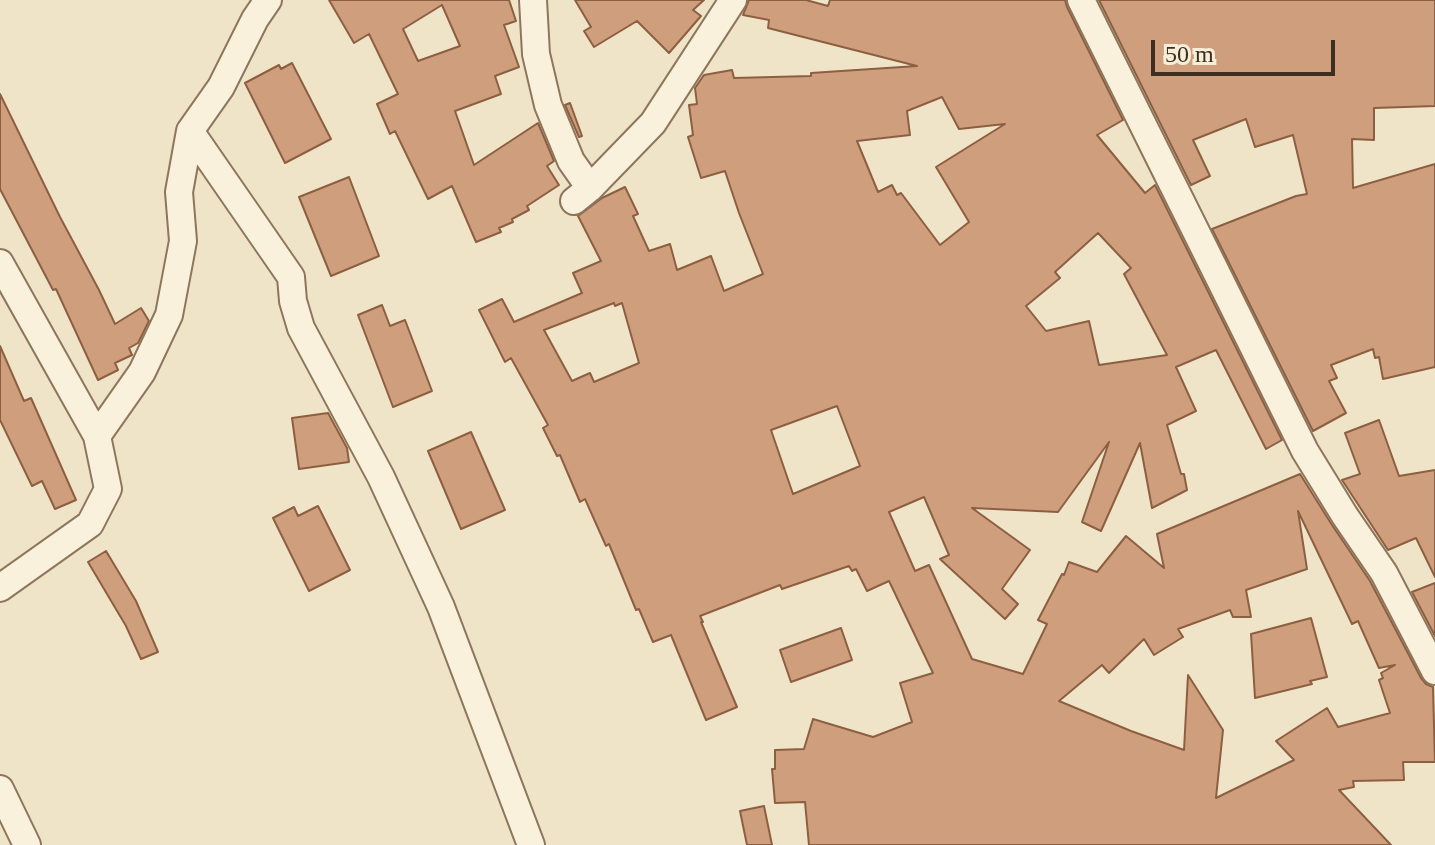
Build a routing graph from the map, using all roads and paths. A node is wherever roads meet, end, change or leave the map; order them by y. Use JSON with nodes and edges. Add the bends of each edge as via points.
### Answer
{"nodes":[{"id":1,"x":268,"y":0,"type":"edge"},
{"id":2,"x":533,"y":0,"type":"edge"},
{"id":3,"x":733,"y":0,"type":"edge"},
{"id":4,"x":1081,"y":0,"type":"edge"},
{"id":5,"x":190,"y":131,"type":"junction"},
{"id":6,"x":0,"y":263,"type":"edge"},
{"id":7,"x":97,"y":436,"type":"junction"},
{"id":8,"x":0,"y":588,"type":"edge"},
{"id":9,"x":1435,"y":671,"type":"edge"},
{"id":10,"x":0,"y":789,"type":"edge"},
{"id":11,"x":27,"y":845,"type":"edge"},
{"id":12,"x":531,"y":845,"type":"edge"}],
"edges":[{"from":1,"to":5,"type":"street","via":[[221,87]]},
{"from":2,"to":3,"type":"street","via":[[536,54],[548,105],[582,195],[653,123]]},
{"from":4,"to":9,"type":"street","via":[[1305,451],[1384,573]]},
{"from":5,"to":7,"type":"street","via":[[179,192],[183,241],[169,315],[142,372]]},
{"from":5,"to":12,"type":"street","via":[[291,277],[301,328],[381,477],[441,607]]},
{"from":6,"to":7,"type":"street"},
{"from":7,"to":8,"type":"street","via":[[108,489],[90,524]]},
{"from":10,"to":11,"type":"street"}]}
